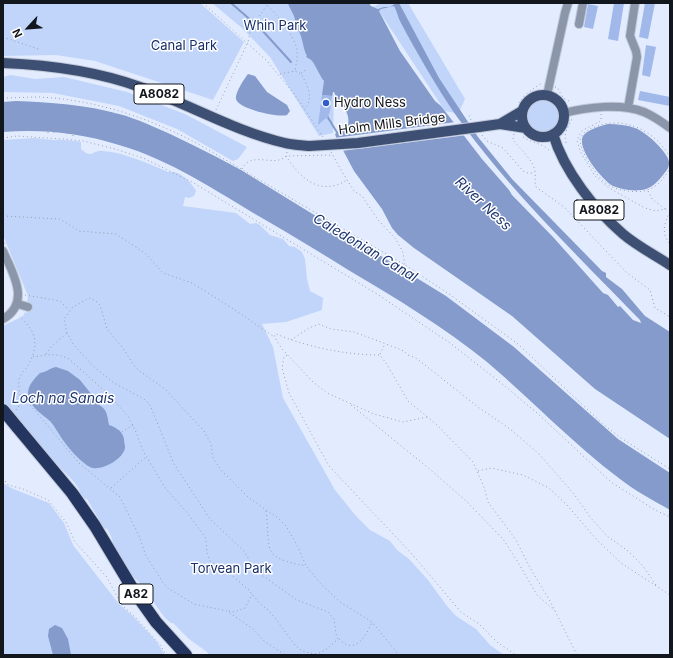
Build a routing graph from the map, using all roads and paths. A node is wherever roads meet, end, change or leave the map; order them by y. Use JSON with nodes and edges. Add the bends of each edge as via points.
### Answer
{"nodes":[{"id":1,"x":203,"y":3,"type":"edge"},
{"id":2,"x":269,"y":3,"type":"edge"},
{"id":3,"x":635,"y":3,"type":"edge"},
{"id":4,"x":267,"y":4,"type":"edge"},
{"id":5,"x":557,"y":6,"type":"dead end"},
{"id":6,"x":567,"y":6,"type":"edge"},
{"id":7,"x":583,"y":7,"type":"edge"},
{"id":8,"x":580,"y":24,"type":"dead end"},
{"id":9,"x":3,"y":37,"type":"edge"},
{"id":10,"x":248,"y":42,"type":"junction"},
{"id":11,"x":38,"y":49,"type":"dead end"},
{"id":12,"x":3,"y":63,"type":"edge"},
{"id":13,"x":308,"y":69,"type":"dead end"},
{"id":14,"x":295,"y":72,"type":"junction"},
{"id":15,"x":279,"y":74,"type":"junction"},
{"id":16,"x":301,"y":74,"type":"junction"},
{"id":17,"x":547,"y":92,"type":"junction"},
{"id":18,"x":3,"y":98,"type":"edge"},
{"id":19,"x":600,"y":108,"type":"junction"},
{"id":20,"x":628,"y":108,"type":"junction"},
{"id":21,"x":304,"y":109,"type":"junction"},
{"id":22,"x":519,"y":109,"type":"junction"},
{"id":23,"x":215,"y":112,"type":"dead end"},
{"id":24,"x":568,"y":112,"type":"junction"},
{"id":25,"x":472,"y":114,"type":"dead end"},
{"id":26,"x":500,"y":124,"type":"junction"},
{"id":27,"x":54,"y":127,"type":"junction"},
{"id":28,"x":57,"y":127,"type":"dead end"},
{"id":29,"x":478,"y":128,"type":"junction"},
{"id":30,"x":526,"y":128,"type":"junction"},
{"id":31,"x":670,"y":128,"type":"edge"},
{"id":32,"x":74,"y":130,"type":"junction"},
{"id":33,"x":76,"y":131,"type":"dead end"},
{"id":34,"x":48,"y":133,"type":"dead end"},
{"id":35,"x":54,"y":133,"type":"dead end"},
{"id":36,"x":515,"y":133,"type":"dead end"},
{"id":37,"x":67,"y":134,"type":"dead end"},
{"id":38,"x":554,"y":134,"type":"junction"},
{"id":39,"x":73,"y":136,"type":"dead end"},
{"id":40,"x":3,"y":138,"type":"edge"},
{"id":41,"x":324,"y":138,"type":"dead end"},
{"id":42,"x":329,"y":148,"type":"dead end"},
{"id":43,"x":567,"y":149,"type":"dead end"},
{"id":44,"x":287,"y":150,"type":"dead end"},
{"id":45,"x":333,"y":155,"type":"junction"},
{"id":46,"x":286,"y":156,"type":"junction"},
{"id":47,"x":670,"y":157,"type":"edge"},
{"id":48,"x":670,"y":168,"type":"edge"},
{"id":49,"x":242,"y":169,"type":"junction"},
{"id":50,"x":536,"y":173,"type":"junction"},
{"id":51,"x":347,"y":180,"type":"junction"},
{"id":52,"x":648,"y":191,"type":"junction"},
{"id":53,"x":665,"y":209,"type":"junction"},
{"id":54,"x":670,"y":211,"type":"edge"},
{"id":55,"x":3,"y":216,"type":"edge"},
{"id":56,"x":670,"y":244,"type":"edge"},
{"id":57,"x":3,"y":251,"type":"edge"},
{"id":58,"x":405,"y":265,"type":"junction"},
{"id":59,"x":670,"y":265,"type":"edge"},
{"id":60,"x":25,"y":294,"type":"dead end"},
{"id":61,"x":18,"y":304,"type":"junction"},
{"id":62,"x":28,"y":307,"type":"dead end"},
{"id":63,"x":70,"y":311,"type":"junction"},
{"id":64,"x":18,"y":316,"type":"dead end"},
{"id":65,"x":670,"y":317,"type":"edge"},
{"id":66,"x":3,"y":319,"type":"edge"},
{"id":67,"x":67,"y":333,"type":"junction"},
{"id":68,"x":274,"y":336,"type":"junction"},
{"id":69,"x":291,"y":340,"type":"junction"},
{"id":70,"x":385,"y":344,"type":"junction"},
{"id":71,"x":46,"y":355,"type":"junction"},
{"id":72,"x":288,"y":355,"type":"junction"},
{"id":73,"x":380,"y":355,"type":"junction"},
{"id":74,"x":33,"y":356,"type":"junction"},
{"id":75,"x":21,"y":398,"type":"junction"},
{"id":76,"x":350,"y":404,"type":"junction"},
{"id":77,"x":9,"y":410,"type":"edge"},
{"id":78,"x":427,"y":417,"type":"junction"},
{"id":79,"x":133,"y":425,"type":"junction"},
{"id":80,"x":122,"y":432,"type":"dead end"},
{"id":81,"x":146,"y":457,"type":"junction"},
{"id":82,"x":670,"y":469,"type":"edge"},
{"id":83,"x":478,"y":471,"type":"junction"},
{"id":84,"x":3,"y":478,"type":"edge"},
{"id":85,"x":111,"y":489,"type":"junction"},
{"id":86,"x":266,"y":511,"type":"junction"},
{"id":87,"x":670,"y":518,"type":"edge"},
{"id":88,"x":306,"y":566,"type":"junction"},
{"id":89,"x":656,"y":585,"type":"junction"},
{"id":90,"x":252,"y":594,"type":"junction"},
{"id":91,"x":670,"y":594,"type":"edge"},
{"id":92,"x":227,"y":611,"type":"junction"},
{"id":93,"x":555,"y":612,"type":"junction"},
{"id":94,"x":372,"y":622,"type":"junction"},
{"id":95,"x":338,"y":639,"type":"junction"},
{"id":96,"x":166,"y":655,"type":"edge"},
{"id":97,"x":186,"y":655,"type":"edge"},
{"id":98,"x":284,"y":655,"type":"edge"},
{"id":99,"x":399,"y":655,"type":"edge"},
{"id":100,"x":516,"y":655,"type":"edge"},
{"id":101,"x":577,"y":655,"type":"edge"}],
"edges":[{"from":1,"to":10,"type":"path"},
{"from":2,"to":4,"type":"path"},
{"from":3,"to":20,"type":"street","via":[[630,36],[637,57]]},
{"from":4,"to":10,"type":"path","via":[[251,28]]},
{"from":4,"to":14,"type":"path","via":[[279,18],[297,50]]},
{"from":5,"to":6,"type":"street"},
{"from":6,"to":7,"type":"street"},
{"from":6,"to":17,"type":"street"},
{"from":7,"to":8,"type":"street"},
{"from":9,"to":11,"type":"path"},
{"from":10,"to":15,"type":"path"},
{"from":10,"to":23,"type":"path"},
{"from":12,"to":29,"type":"main road","name":"Holm Mills Bridge","number":"A8082","bridge":true,"via":[[38,64],[87,72],[139,86],[260,137],[286,144],[309,146],[358,142]]},
{"from":13,"to":16,"type":"path"},
{"from":14,"to":15,"type":"path"},
{"from":14,"to":16,"type":"path"},
{"from":15,"to":21,"type":"path"},
{"from":16,"to":21,"type":"path","via":[[310,98]]},
{"from":17,"to":22,"type":"main road","number":"A8082","via":[[534,96]]},
{"from":17,"to":22,"type":"path","via":[[540,84],[525,95]]},
{"from":17,"to":24,"type":"main road"},
{"from":17,"to":24,"type":"path","via":[[557,87],[563,98],[569,101]]},
{"from":18,"to":49,"type":"path","via":[[40,97],[118,110],[175,131]]},
{"from":19,"to":20,"type":"street"},
{"from":19,"to":24,"type":"street"},
{"from":19,"to":53,"type":"path","via":[[601,121],[583,130],[577,141],[591,170],[609,188],[645,208],[656,211]]},
{"from":20,"to":31,"type":"street","via":[[645,112]]},
{"from":21,"to":41,"type":"path"},
{"from":22,"to":26,"type":"main road","number":"A8082"},
{"from":22,"to":30,"type":"main road"},
{"from":24,"to":38,"type":"main road"},
{"from":24,"to":43,"type":"path","via":[[572,120],[566,128]]},
{"from":25,"to":29,"type":"path","via":[[469,116]]},
{"from":26,"to":29,"type":"main road","number":"A8082"},
{"from":26,"to":30,"type":"main road","number":"A8082"},
{"from":27,"to":28,"type":"path"},
{"from":27,"to":34,"type":"path","via":[[47,127]]},
{"from":27,"to":35,"type":"path"},
{"from":29,"to":50,"type":"path","via":[[487,141],[503,148],[523,171],[528,174]]},
{"from":30,"to":38,"type":"main road","number":"A8082","via":[[536,136]]},
{"from":32,"to":33,"type":"path"},
{"from":32,"to":37,"type":"path","via":[[68,129]]},
{"from":32,"to":39,"type":"path"},
{"from":36,"to":50,"type":"path","via":[[513,140],[532,162]]},
{"from":38,"to":59,"type":"main road","number":"A8082","via":[[565,161],[598,209],[624,235]]},
{"from":40,"to":87,"type":"path","via":[[47,137],[96,144],[143,158],[192,182],[377,294],[450,343],[513,393],[611,482]]},
{"from":42,"to":45,"type":"path"},
{"from":44,"to":46,"type":"path"},
{"from":45,"to":46,"type":"path"},
{"from":45,"to":51,"type":"path"},
{"from":46,"to":49,"type":"path","via":[[281,160],[252,160],[244,164]]},
{"from":46,"to":51,"type":"path","via":[[301,176],[321,186],[334,186]]},
{"from":47,"to":52,"type":"path","via":[[646,132],[628,124],[603,123],[586,131],[582,136],[582,150],[596,173],[606,183],[624,191]]},
{"from":48,"to":52,"type":"path","via":[[657,185]]},
{"from":49,"to":58,"type":"path"},
{"from":50,"to":65,"type":"path","via":[[536,187],[564,206],[626,272],[650,290],[655,308]]},
{"from":51,"to":58,"type":"path","via":[[395,238],[403,252]]},
{"from":52,"to":53,"type":"path"},
{"from":53,"to":54,"type":"path"},
{"from":54,"to":56,"type":"path","via":[[664,232]]},
{"from":55,"to":68,"type":"path","via":[[60,220],[80,231],[116,234],[145,253],[163,273],[192,283]]},
{"from":57,"to":61,"type":"street","via":[[17,287]]},
{"from":58,"to":82,"type":"path","via":[[518,344],[620,438]]},
{"from":60,"to":63,"type":"path","via":[[60,301]]},
{"from":61,"to":62,"type":"street"},
{"from":61,"to":66,"type":"street","via":[[12,313]]},
{"from":63,"to":67,"type":"path","via":[[64,319]]},
{"from":63,"to":86,"type":"path","via":[[91,298],[100,305],[107,329],[138,370],[165,389],[204,431],[218,466],[249,498]]},
{"from":64,"to":74,"type":"path","via":[[28,324],[34,334]]},
{"from":67,"to":71,"type":"path"},
{"from":67,"to":95,"type":"path","via":[[73,344],[103,375],[150,405],[174,464],[210,519],[244,551],[256,571],[297,600],[328,612],[334,619]]},
{"from":68,"to":69,"type":"path","via":[[276,334]]},
{"from":68,"to":72,"type":"path"},
{"from":69,"to":70,"type":"path","via":[[319,324],[331,329],[354,332]]},
{"from":69,"to":73,"type":"path","via":[[360,355]]},
{"from":70,"to":73,"type":"path"},
{"from":70,"to":89,"type":"path","via":[[416,358],[539,454],[574,494],[590,517],[607,536],[628,550]]},
{"from":71,"to":74,"type":"path"},
{"from":71,"to":79,"type":"path","via":[[60,355],[69,359],[120,406]]},
{"from":72,"to":76,"type":"path","via":[[312,382],[327,393]]},
{"from":72,"to":100,"type":"path","via":[[284,357],[282,368],[289,393],[329,466],[411,553],[461,612]]},
{"from":73,"to":78,"type":"path","via":[[408,401]]},
{"from":74,"to":75,"type":"path","via":[[19,381]]},
{"from":75,"to":77,"type":"path","via":[[20,404]]},
{"from":75,"to":85,"type":"path","via":[[26,400],[79,463]]},
{"from":76,"to":78,"type":"path","via":[[403,422]]},
{"from":76,"to":93,"type":"path","via":[[466,501],[503,539],[536,595]]},
{"from":77,"to":97,"type":"highway","number":"A82","bridge":true,"via":[[17,426],[72,493],[95,526],[156,622]]},
{"from":78,"to":83,"type":"path","via":[[473,462]]},
{"from":79,"to":80,"type":"path"},
{"from":79,"to":81,"type":"path"},
{"from":81,"to":85,"type":"path"},
{"from":81,"to":90,"type":"path","via":[[166,489],[204,534],[210,561],[229,573]]},
{"from":83,"to":89,"type":"path","via":[[492,468],[523,475],[549,488],[596,540],[621,563]]},
{"from":83,"to":93,"type":"path","via":[[488,502],[516,540]]},
{"from":84,"to":96,"type":"path","via":[[8,485],[48,500],[66,522],[75,542],[106,576],[122,605],[161,646]]},
{"from":85,"to":92,"type":"path","via":[[120,497],[146,556],[164,584],[194,604]]},
{"from":86,"to":88,"type":"path","via":[[286,526]]},
{"from":86,"to":88,"type":"path","via":[[270,552],[282,561]]},
{"from":88,"to":94,"type":"path","via":[[340,602]]},
{"from":89,"to":91,"type":"path"},
{"from":90,"to":92,"type":"path","via":[[245,608],[234,612]]},
{"from":90,"to":95,"type":"path","via":[[302,651],[319,653],[328,649]]},
{"from":92,"to":98,"type":"path"},
{"from":93,"to":101,"type":"path"},
{"from":94,"to":95,"type":"path","via":[[358,643],[350,645]]},
{"from":94,"to":99,"type":"path"}]}
